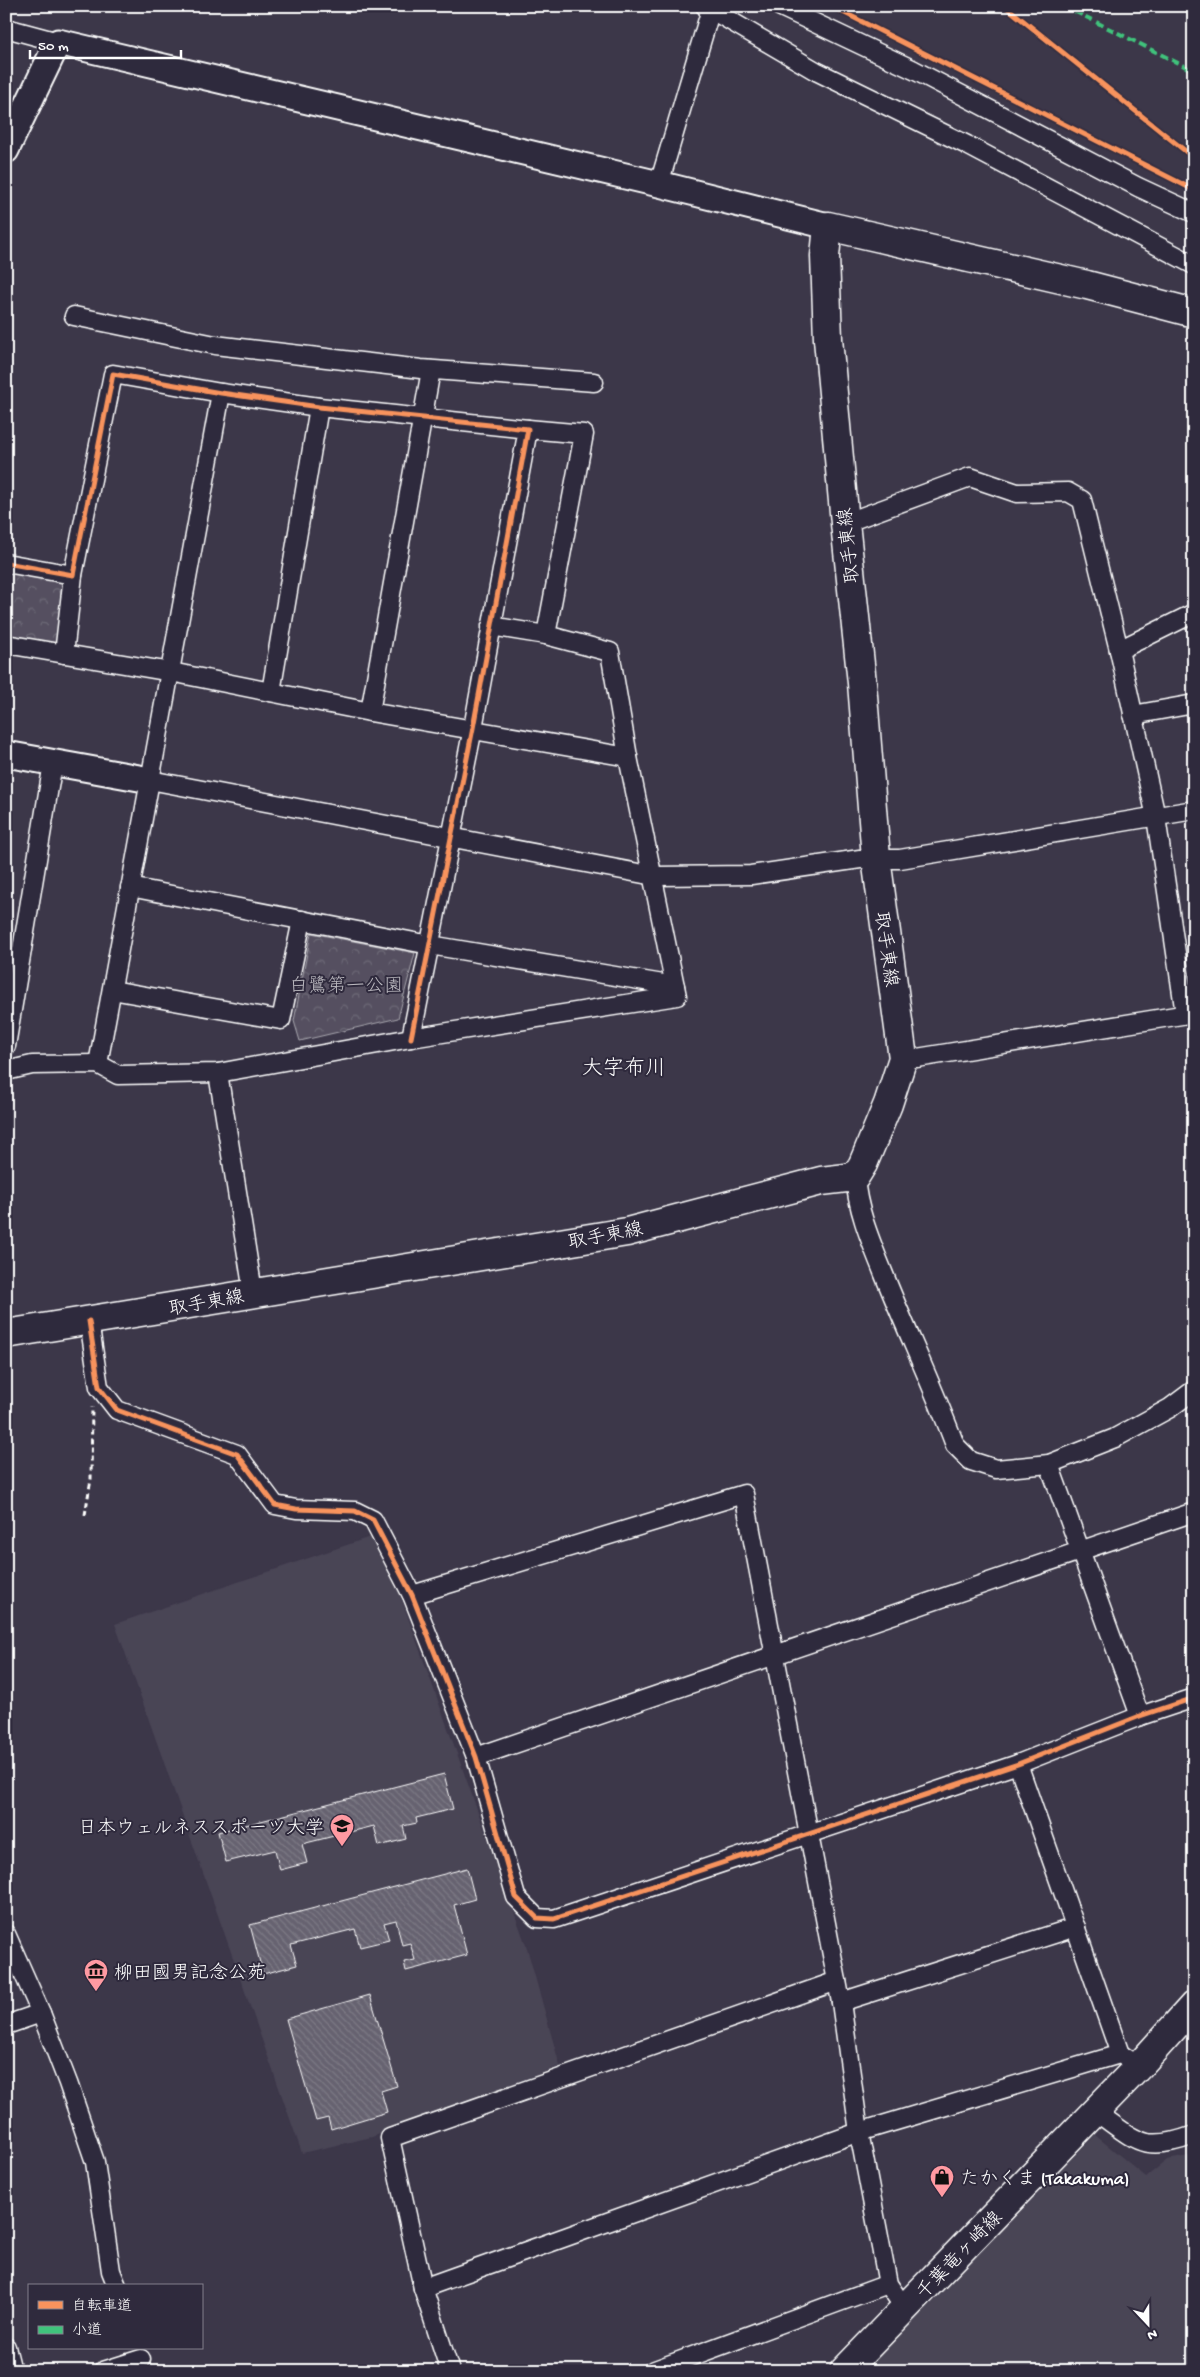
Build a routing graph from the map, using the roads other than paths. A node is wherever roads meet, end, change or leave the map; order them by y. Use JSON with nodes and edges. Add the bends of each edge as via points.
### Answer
{"nodes":[{"id":1,"x":779,"y":6,"type":"edge"},
{"id":2,"x":708,"y":8,"type":"edge"},
{"id":3,"x":6,"y":28,"type":"edge"},
{"id":4,"x":58,"y":42,"type":"junction"},
{"id":5,"x":6,"y":150,"type":"edge"},
{"id":6,"x":659,"y":184,"type":"junction"},
{"id":7,"x":1194,"y":213,"type":"edge"},
{"id":8,"x":828,"y":226,"type":"junction"},
{"id":9,"x":1194,"y":265,"type":"edge"},
{"id":10,"x":1194,"y":313,"type":"edge"},
{"id":11,"x":74,"y":316,"type":"dead end"},
{"id":12,"x":431,"y":370,"type":"junction"},
{"id":13,"x":594,"y":382,"type":"dead end"},
{"id":14,"x":221,"y":394,"type":"junction"},
{"id":15,"x":319,"y":407,"type":"junction"},
{"id":16,"x":421,"y":418,"type":"junction"},
{"id":17,"x":528,"y":430,"type":"junction"},
{"id":18,"x":845,"y":523,"type":"junction"},
{"id":19,"x":6,"y":563,"type":"edge"},
{"id":20,"x":73,"y":575,"type":"junction"},
{"id":21,"x":1194,"y":613,"type":"edge"},
{"id":22,"x":490,"y":626,"type":"junction"},
{"id":23,"x":546,"y":636,"type":"junction"},
{"id":24,"x":6,"y":644,"type":"edge"},
{"id":25,"x":1119,"y":650,"type":"junction"},
{"id":26,"x":64,"y":654,"type":"junction"},
{"id":27,"x":171,"y":672,"type":"junction"},
{"id":28,"x":271,"y":692,"type":"junction"},
{"id":29,"x":1194,"y":704,"type":"edge"},
{"id":30,"x":370,"y":712,"type":"junction"},
{"id":31,"x":1133,"y":715,"type":"junction"},
{"id":32,"x":473,"y":728,"type":"junction"},
{"id":33,"x":6,"y":754,"type":"edge"},
{"id":34,"x":628,"y":756,"type":"junction"},
{"id":35,"x":53,"y":763,"type":"junction"},
{"id":36,"x":150,"y":780,"type":"junction"},
{"id":37,"x":1194,"y":810,"type":"edge"},
{"id":38,"x":1156,"y":817,"type":"junction"},
{"id":39,"x":452,"y":836,"type":"junction"},
{"id":40,"x":876,"y":858,"type":"junction"},
{"id":41,"x":654,"y":876,"type":"junction"},
{"id":42,"x":130,"y":887,"type":"junction"},
{"id":43,"x":302,"y":920,"type":"junction"},
{"id":44,"x":430,"y":945,"type":"junction"},
{"id":45,"x":675,"y":986,"type":"junction"},
{"id":46,"x":112,"y":990,"type":"junction"},
{"id":47,"x":1189,"y":1013,"type":"edge"},
{"id":48,"x":411,"y":1038,"type":"junction"},
{"id":49,"x":6,"y":1046,"type":"edge"},
{"id":50,"x":903,"y":1058,"type":"junction"},
{"id":51,"x":98,"y":1064,"type":"junction"},
{"id":52,"x":6,"y":1072,"type":"edge"},
{"id":53,"x":218,"y":1073,"type":"junction"},
{"id":54,"x":855,"y":1177,"type":"junction"},
{"id":55,"x":253,"y":1292,"type":"junction"},
{"id":56,"x":89,"y":1321,"type":"junction"},
{"id":57,"x":6,"y":1334,"type":"edge"},
{"id":58,"x":1194,"y":1390,"type":"edge"},
{"id":59,"x":1049,"y":1464,"type":"junction"},
{"id":60,"x":1194,"y":1512,"type":"edge"},
{"id":61,"x":1081,"y":1551,"type":"junction"},
{"id":62,"x":412,"y":1595,"type":"junction"},
{"id":63,"x":774,"y":1655,"type":"junction"},
{"id":64,"x":1194,"y":1698,"type":"edge"},
{"id":65,"x":1140,"y":1716,"type":"junction"},
{"id":66,"x":476,"y":1757,"type":"junction"},
{"id":67,"x":1018,"y":1764,"type":"junction"},
{"id":68,"x":808,"y":1832,"type":"junction"},
{"id":69,"x":1076,"y":1927,"type":"junction"},
{"id":70,"x":6,"y":1934,"type":"edge"},
{"id":71,"x":837,"y":1982,"type":"junction"},
{"id":72,"x":841,"y":2002,"type":"junction"},
{"id":73,"x":1194,"y":2005,"type":"edge"},
{"id":74,"x":41,"y":2013,"type":"junction"},
{"id":75,"x":6,"y":2025,"type":"edge"},
{"id":76,"x":1130,"y":2060,"type":"junction"},
{"id":77,"x":1096,"y":2112,"type":"junction"},
{"id":78,"x":859,"y":2132,"type":"junction"},
{"id":79,"x":1194,"y":2135,"type":"edge"},
{"id":80,"x":116,"y":2284,"type":"edge"},
{"id":81,"x":888,"y":2284,"type":"junction"},
{"id":82,"x":423,"y":2288,"type":"junction"},
{"id":83,"x":905,"y":2309,"type":"junction"},
{"id":84,"x":6,"y":2346,"type":"edge"},
{"id":85,"x":141,"y":2359,"type":"edge"},
{"id":86,"x":12,"y":2371,"type":"edge"},
{"id":87,"x":104,"y":2371,"type":"edge"},
{"id":88,"x":450,"y":2371,"type":"edge"},
{"id":89,"x":652,"y":2371,"type":"edge"},
{"id":90,"x":844,"y":2371,"type":"edge"}],
"edges":[{"from":1,"to":7,"type":"street","via":[[914,70]]},
{"from":2,"to":6,"type":"street"},
{"from":2,"to":9,"type":"street","via":[[816,71],[967,145]]},
{"from":3,"to":4,"type":"street"},
{"from":4,"to":5,"type":"street"},
{"from":4,"to":6,"type":"street"},
{"from":6,"to":8,"type":"street"},
{"from":8,"to":10,"type":"main road"},
{"from":8,"to":18,"type":"main road","name":"取手東線","via":[[825,256],[828,339]]},
{"from":11,"to":12,"type":"street","via":[[215,344]]},
{"from":12,"to":13,"type":"street"},
{"from":12,"to":16,"type":"street"},
{"from":14,"to":15,"type":"street"},
{"from":14,"to":20,"type":"street","via":[[113,374]]},
{"from":14,"to":27,"type":"street"},
{"from":15,"to":16,"type":"street"},
{"from":15,"to":28,"type":"street"},
{"from":16,"to":17,"type":"street"},
{"from":16,"to":30,"type":"street"},
{"from":17,"to":22,"type":"street"},
{"from":17,"to":23,"type":"street","via":[[584,434]]},
{"from":18,"to":25,"type":"street","via":[[970,477],[1017,493],[1068,492],[1082,500]]},
{"from":18,"to":40,"type":"main road","name":"取手東線"},
{"from":19,"to":20,"type":"street"},
{"from":20,"to":26,"type":"street"},
{"from":21,"to":25,"type":"street"},
{"from":22,"to":23,"type":"street"},
{"from":22,"to":32,"type":"street"},
{"from":23,"to":34,"type":"street","via":[[610,652]]},
{"from":24,"to":26,"type":"street"},
{"from":25,"to":31,"type":"street"},
{"from":26,"to":27,"type":"street"},
{"from":27,"to":28,"type":"street"},
{"from":27,"to":36,"type":"street"},
{"from":28,"to":30,"type":"street"},
{"from":29,"to":31,"type":"street"},
{"from":30,"to":32,"type":"street"},
{"from":31,"to":38,"type":"street"},
{"from":32,"to":34,"type":"street"},
{"from":32,"to":39,"type":"street"},
{"from":33,"to":35,"type":"street"},
{"from":34,"to":41,"type":"street"},
{"from":35,"to":36,"type":"street"},
{"from":35,"to":49,"type":"street"},
{"from":36,"to":39,"type":"street"},
{"from":36,"to":42,"type":"street"},
{"from":37,"to":38,"type":"street"},
{"from":38,"to":40,"type":"street","via":[[900,859]]},
{"from":38,"to":47,"type":"street"},
{"from":39,"to":41,"type":"street"},
{"from":39,"to":44,"type":"street"},
{"from":40,"to":41,"type":"street","via":[[751,875]]},
{"from":40,"to":50,"type":"main road","name":"取手東線"},
{"from":41,"to":45,"type":"street"},
{"from":42,"to":43,"type":"street"},
{"from":42,"to":46,"type":"street"},
{"from":43,"to":44,"type":"street"},
{"from":43,"to":46,"type":"street","via":[[281,1020]]},
{"from":44,"to":45,"type":"street"},
{"from":44,"to":48,"type":"street"},
{"from":45,"to":48,"type":"street","via":[[677,996]]},
{"from":46,"to":51,"type":"street"},
{"from":47,"to":50,"type":"street"},
{"from":48,"to":53,"type":"street"},
{"from":50,"to":54,"type":"main road","name":"取手東線","via":[[888,1104]]},
{"from":51,"to":52,"type":"street","via":[[32,1065]]},
{"from":51,"to":53,"type":"street","via":[[118,1075]]},
{"from":53,"to":55,"type":"street"},
{"from":54,"to":55,"type":"main road","name":"取手東線","via":[[821,1181],[627,1232]]},
{"from":54,"to":59,"type":"street","via":[[873,1246],[955,1444],[971,1461],[996,1469]]},
{"from":55,"to":56,"type":"main road","name":"取手東線"},
{"from":56,"to":57,"type":"main road","name":"取手東線"},
{"from":56,"to":62,"type":"street","via":[[99,1386],[117,1410],[237,1454],[276,1505],[355,1511],[373,1520]]},
{"from":58,"to":59,"type":"street","via":[[1170,1408],[1115,1438]]},
{"from":59,"to":61,"type":"street"},
{"from":60,"to":61,"type":"street"},
{"from":61,"to":63,"type":"street"},
{"from":61,"to":65,"type":"street"},
{"from":62,"to":63,"type":"street","via":[[744,1494]]},
{"from":62,"to":66,"type":"street"},
{"from":63,"to":66,"type":"street"},
{"from":63,"to":68,"type":"street"},
{"from":64,"to":65,"type":"street"},
{"from":65,"to":67,"type":"street"},
{"from":66,"to":68,"type":"street","via":[[516,1898],[537,1918],[554,1919]]},
{"from":67,"to":68,"type":"street"},
{"from":67,"to":69,"type":"street"},
{"from":68,"to":71,"type":"street"},
{"from":69,"to":72,"type":"street"},
{"from":69,"to":76,"type":"street"},
{"from":70,"to":74,"type":"street"},
{"from":71,"to":72,"type":"street"},
{"from":71,"to":82,"type":"street","via":[[390,2138]]},
{"from":72,"to":78,"type":"street"},
{"from":73,"to":76,"type":"main road","name":"千葉竜ヶ崎線"},
{"from":74,"to":75,"type":"street"},
{"from":74,"to":80,"type":"street","via":[[95,2162]]},
{"from":76,"to":77,"type":"main road","name":"千葉竜ヶ崎線"},
{"from":76,"to":78,"type":"street"},
{"from":77,"to":79,"type":"street","via":[[1138,2141],[1148,2144],[1172,2143]]},
{"from":77,"to":83,"type":"main road","name":"千葉竜ヶ崎線"},
{"from":78,"to":81,"type":"street"},
{"from":78,"to":82,"type":"street"},
{"from":81,"to":83,"type":"street"},
{"from":81,"to":89,"type":"street"},
{"from":82,"to":88,"type":"street"},
{"from":83,"to":90,"type":"main road","name":"千葉竜ヶ崎線"},
{"from":84,"to":86,"type":"street"},
{"from":85,"to":87,"type":"street"}]}
